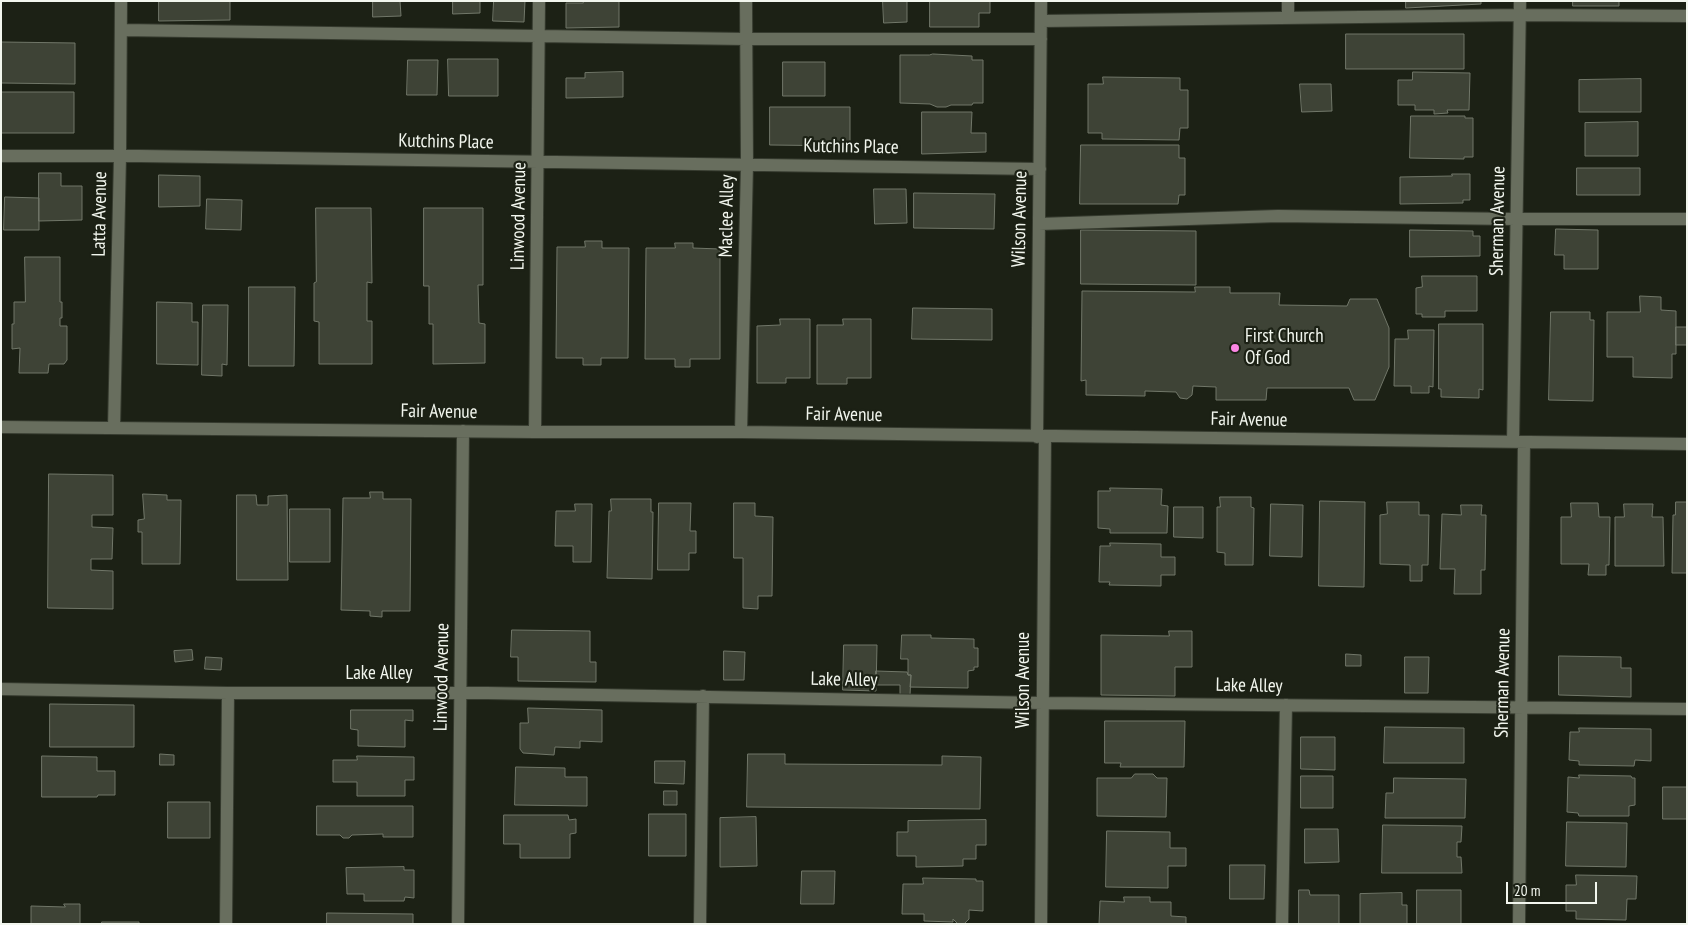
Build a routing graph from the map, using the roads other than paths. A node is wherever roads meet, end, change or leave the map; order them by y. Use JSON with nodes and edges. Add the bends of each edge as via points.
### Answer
{"nodes":[{"id":1,"x":121,"y":1,"type":"edge"},
{"id":2,"x":539,"y":1,"type":"edge"},
{"id":3,"x":746,"y":1,"type":"edge"},
{"id":4,"x":1041,"y":1,"type":"edge"},
{"id":5,"x":1288,"y":1,"type":"edge"},
{"id":6,"x":1520,"y":1,"type":"edge"},
{"id":7,"x":1520,"y":15,"type":"junction"},
{"id":8,"x":1687,"y":16,"type":"edge"},
{"id":9,"x":1288,"y":18,"type":"junction"},
{"id":10,"x":1041,"y":21,"type":"junction"},
{"id":11,"x":121,"y":30,"type":"junction"},
{"id":12,"x":539,"y":35,"type":"junction"},
{"id":13,"x":746,"y":38,"type":"junction"},
{"id":14,"x":1041,"y":39,"type":"junction"},
{"id":15,"x":1,"y":156,"type":"edge"},
{"id":16,"x":120,"y":156,"type":"junction"},
{"id":17,"x":538,"y":162,"type":"junction"},
{"id":18,"x":747,"y":164,"type":"junction"},
{"id":19,"x":1040,"y":168,"type":"junction"},
{"id":20,"x":1516,"y":219,"type":"junction"},
{"id":21,"x":1687,"y":219,"type":"edge"},
{"id":22,"x":1039,"y":224,"type":"junction"},
{"id":23,"x":1,"y":427,"type":"edge"},
{"id":24,"x":114,"y":428,"type":"junction"},
{"id":25,"x":463,"y":431,"type":"junction"},
{"id":26,"x":535,"y":432,"type":"junction"},
{"id":27,"x":741,"y":432,"type":"junction"},
{"id":28,"x":1041,"y":437,"type":"junction"},
{"id":29,"x":1519,"y":442,"type":"junction"},
{"id":30,"x":1687,"y":444,"type":"edge"},
{"id":31,"x":1,"y":689,"type":"edge"},
{"id":32,"x":228,"y":692,"type":"junction"},
{"id":33,"x":461,"y":693,"type":"junction"},
{"id":34,"x":703,"y":696,"type":"junction"},
{"id":35,"x":1043,"y":703,"type":"junction"},
{"id":36,"x":1286,"y":706,"type":"junction"},
{"id":37,"x":1521,"y":707,"type":"junction"},
{"id":38,"x":1687,"y":709,"type":"edge"},
{"id":39,"x":226,"y":924,"type":"edge"},
{"id":40,"x":458,"y":924,"type":"edge"},
{"id":41,"x":700,"y":924,"type":"edge"},
{"id":42,"x":1041,"y":924,"type":"edge"},
{"id":43,"x":1282,"y":924,"type":"edge"},
{"id":44,"x":1518,"y":924,"type":"edge"}],
"edges":[{"from":1,"to":11,"type":"street","name":"Latta Avenue"},
{"from":2,"to":12,"type":"street","name":"Linwood Avenue"},
{"from":3,"to":13,"type":"street","name":"Maclee Alley"},
{"from":4,"to":10,"type":"street","name":"Wilson Avenue"},
{"from":5,"to":9,"type":"street"},
{"from":6,"to":7,"type":"street","name":"Sherman Avenue"},
{"from":7,"to":8,"type":"street"},
{"from":7,"to":9,"type":"street"},
{"from":7,"to":20,"type":"street","name":"Sherman Avenue"},
{"from":9,"to":10,"type":"street"},
{"from":10,"to":14,"type":"street","name":"Wilson Avenue"},
{"from":11,"to":12,"type":"street"},
{"from":11,"to":16,"type":"street","name":"Latta Avenue"},
{"from":12,"to":13,"type":"street"},
{"from":12,"to":17,"type":"street","name":"Linwood Avenue"},
{"from":13,"to":14,"type":"street"},
{"from":13,"to":18,"type":"street","name":"Maclee Alley"},
{"from":14,"to":19,"type":"street","name":"Wilson Avenue"},
{"from":15,"to":16,"type":"street","name":"Kutchins Place"},
{"from":16,"to":17,"type":"street","name":"Kutchins Place"},
{"from":16,"to":24,"type":"street","name":"Latta Avenue"},
{"from":17,"to":18,"type":"street","name":"Kutchins Place"},
{"from":17,"to":26,"type":"street","name":"Linwood Avenue"},
{"from":18,"to":19,"type":"street","name":"Kutchins Place"},
{"from":18,"to":27,"type":"street","name":"Maclee Alley"},
{"from":19,"to":22,"type":"street","name":"Wilson Avenue"},
{"from":20,"to":21,"type":"street"},
{"from":20,"to":22,"type":"street","via":[[1278,216]]},
{"from":20,"to":29,"type":"street","name":"Sherman Avenue"},
{"from":22,"to":28,"type":"street","name":"Wilson Avenue"},
{"from":23,"to":24,"type":"street","name":"Fair Avenue"},
{"from":24,"to":25,"type":"street","name":"Fair Avenue"},
{"from":25,"to":26,"type":"street","name":"Fair Avenue"},
{"from":25,"to":33,"type":"street","name":"Linwood Avenue"},
{"from":26,"to":27,"type":"street","name":"Fair Avenue"},
{"from":27,"to":28,"type":"street","name":"Fair Avenue"},
{"from":28,"to":29,"type":"street","name":"Fair Avenue"},
{"from":28,"to":35,"type":"street","name":"Wilson Avenue"},
{"from":29,"to":30,"type":"street","name":"Fair Avenue"},
{"from":29,"to":37,"type":"street","name":"Sherman Avenue"},
{"from":31,"to":32,"type":"street","name":"Lake Alley"},
{"from":32,"to":33,"type":"street","name":"Lake Alley"},
{"from":32,"to":39,"type":"street"},
{"from":33,"to":34,"type":"street","name":"Lake Alley"},
{"from":33,"to":40,"type":"street","name":"Linwood Avenue"},
{"from":34,"to":35,"type":"street","name":"Lake Alley"},
{"from":34,"to":41,"type":"street"},
{"from":35,"to":36,"type":"street","name":"Lake Alley"},
{"from":35,"to":42,"type":"street","name":"Wilson Avenue"},
{"from":36,"to":37,"type":"street","name":"Lake Alley"},
{"from":36,"to":43,"type":"street"},
{"from":37,"to":38,"type":"street","name":"Lake Alley"},
{"from":37,"to":44,"type":"street","name":"Sherman Avenue"}]}
